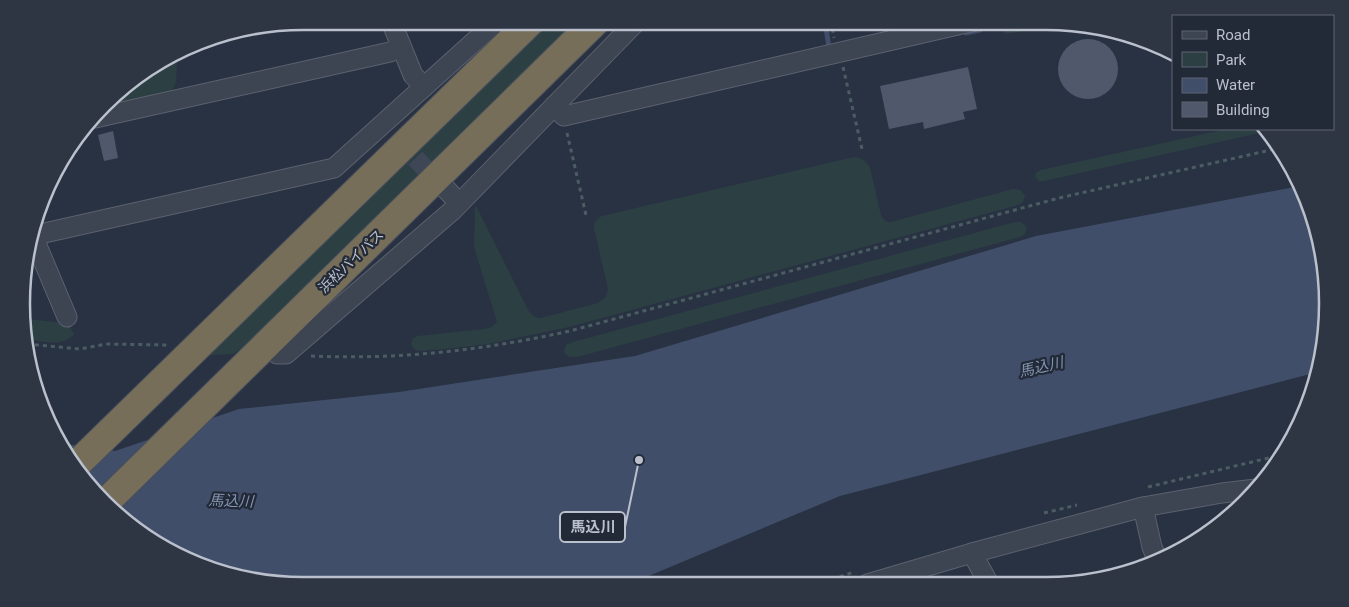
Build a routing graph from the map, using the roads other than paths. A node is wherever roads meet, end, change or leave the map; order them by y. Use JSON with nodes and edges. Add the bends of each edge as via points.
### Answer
{"nodes":[{"id":1,"x":394,"y":30,"type":"edge"},
{"id":2,"x":487,"y":30,"type":"edge"},
{"id":3,"x":521,"y":30,"type":"edge"},
{"id":4,"x":587,"y":30,"type":"edge"},
{"id":5,"x":629,"y":30,"type":"edge"},
{"id":6,"x":936,"y":30,"type":"edge"},
{"id":7,"x":401,"y":47,"type":"junction"},
{"id":8,"x":424,"y":87,"type":"junction"},
{"id":9,"x":559,"y":111,"type":"junction"},
{"id":10,"x":105,"y":116,"type":"edge"},
{"id":11,"x":446,"y":189,"type":"tunnel mouth"},
{"id":12,"x":460,"y":203,"type":"junction"},
{"id":13,"x":39,"y":233,"type":"edge"},
{"id":14,"x":36,"y":245,"type":"edge"},
{"id":15,"x":67,"y":317,"type":"dead end"},
{"id":16,"x":268,"y":352,"type":"junction"},
{"id":17,"x":80,"y":461,"type":"edge"},
{"id":18,"x":1245,"y":490,"type":"edge"},
{"id":19,"x":111,"y":498,"type":"edge"},
{"id":20,"x":1143,"y":507,"type":"junction"},
{"id":21,"x":972,"y":553,"type":"junction"},
{"id":22,"x":1155,"y":554,"type":"edge"},
{"id":23,"x":891,"y":577,"type":"edge"},
{"id":24,"x":985,"y":577,"type":"edge"}],
"edges":[{"from":1,"to":7,"type":"street"},
{"from":2,"to":8,"type":"street"},
{"from":3,"to":17,"type":"highway","via":[[181,350]]},
{"from":4,"to":16,"type":"highway","name":"浜松バイパス"},
{"from":5,"to":9,"type":"street"},
{"from":6,"to":9,"type":"street"},
{"from":7,"to":8,"type":"street","via":[[413,75]]},
{"from":7,"to":10,"type":"street"},
{"from":8,"to":13,"type":"street","via":[[389,131],[334,168]]},
{"from":9,"to":12,"type":"street"},
{"from":11,"to":12,"type":"street"},
{"from":12,"to":16,"type":"street"},
{"from":14,"to":15,"type":"street"},
{"from":16,"to":19,"type":"highway","name":"浜松バイパス"},
{"from":18,"to":20,"type":"street"},
{"from":20,"to":21,"type":"street"},
{"from":20,"to":22,"type":"street"},
{"from":21,"to":23,"type":"street"},
{"from":21,"to":24,"type":"street"}]}
